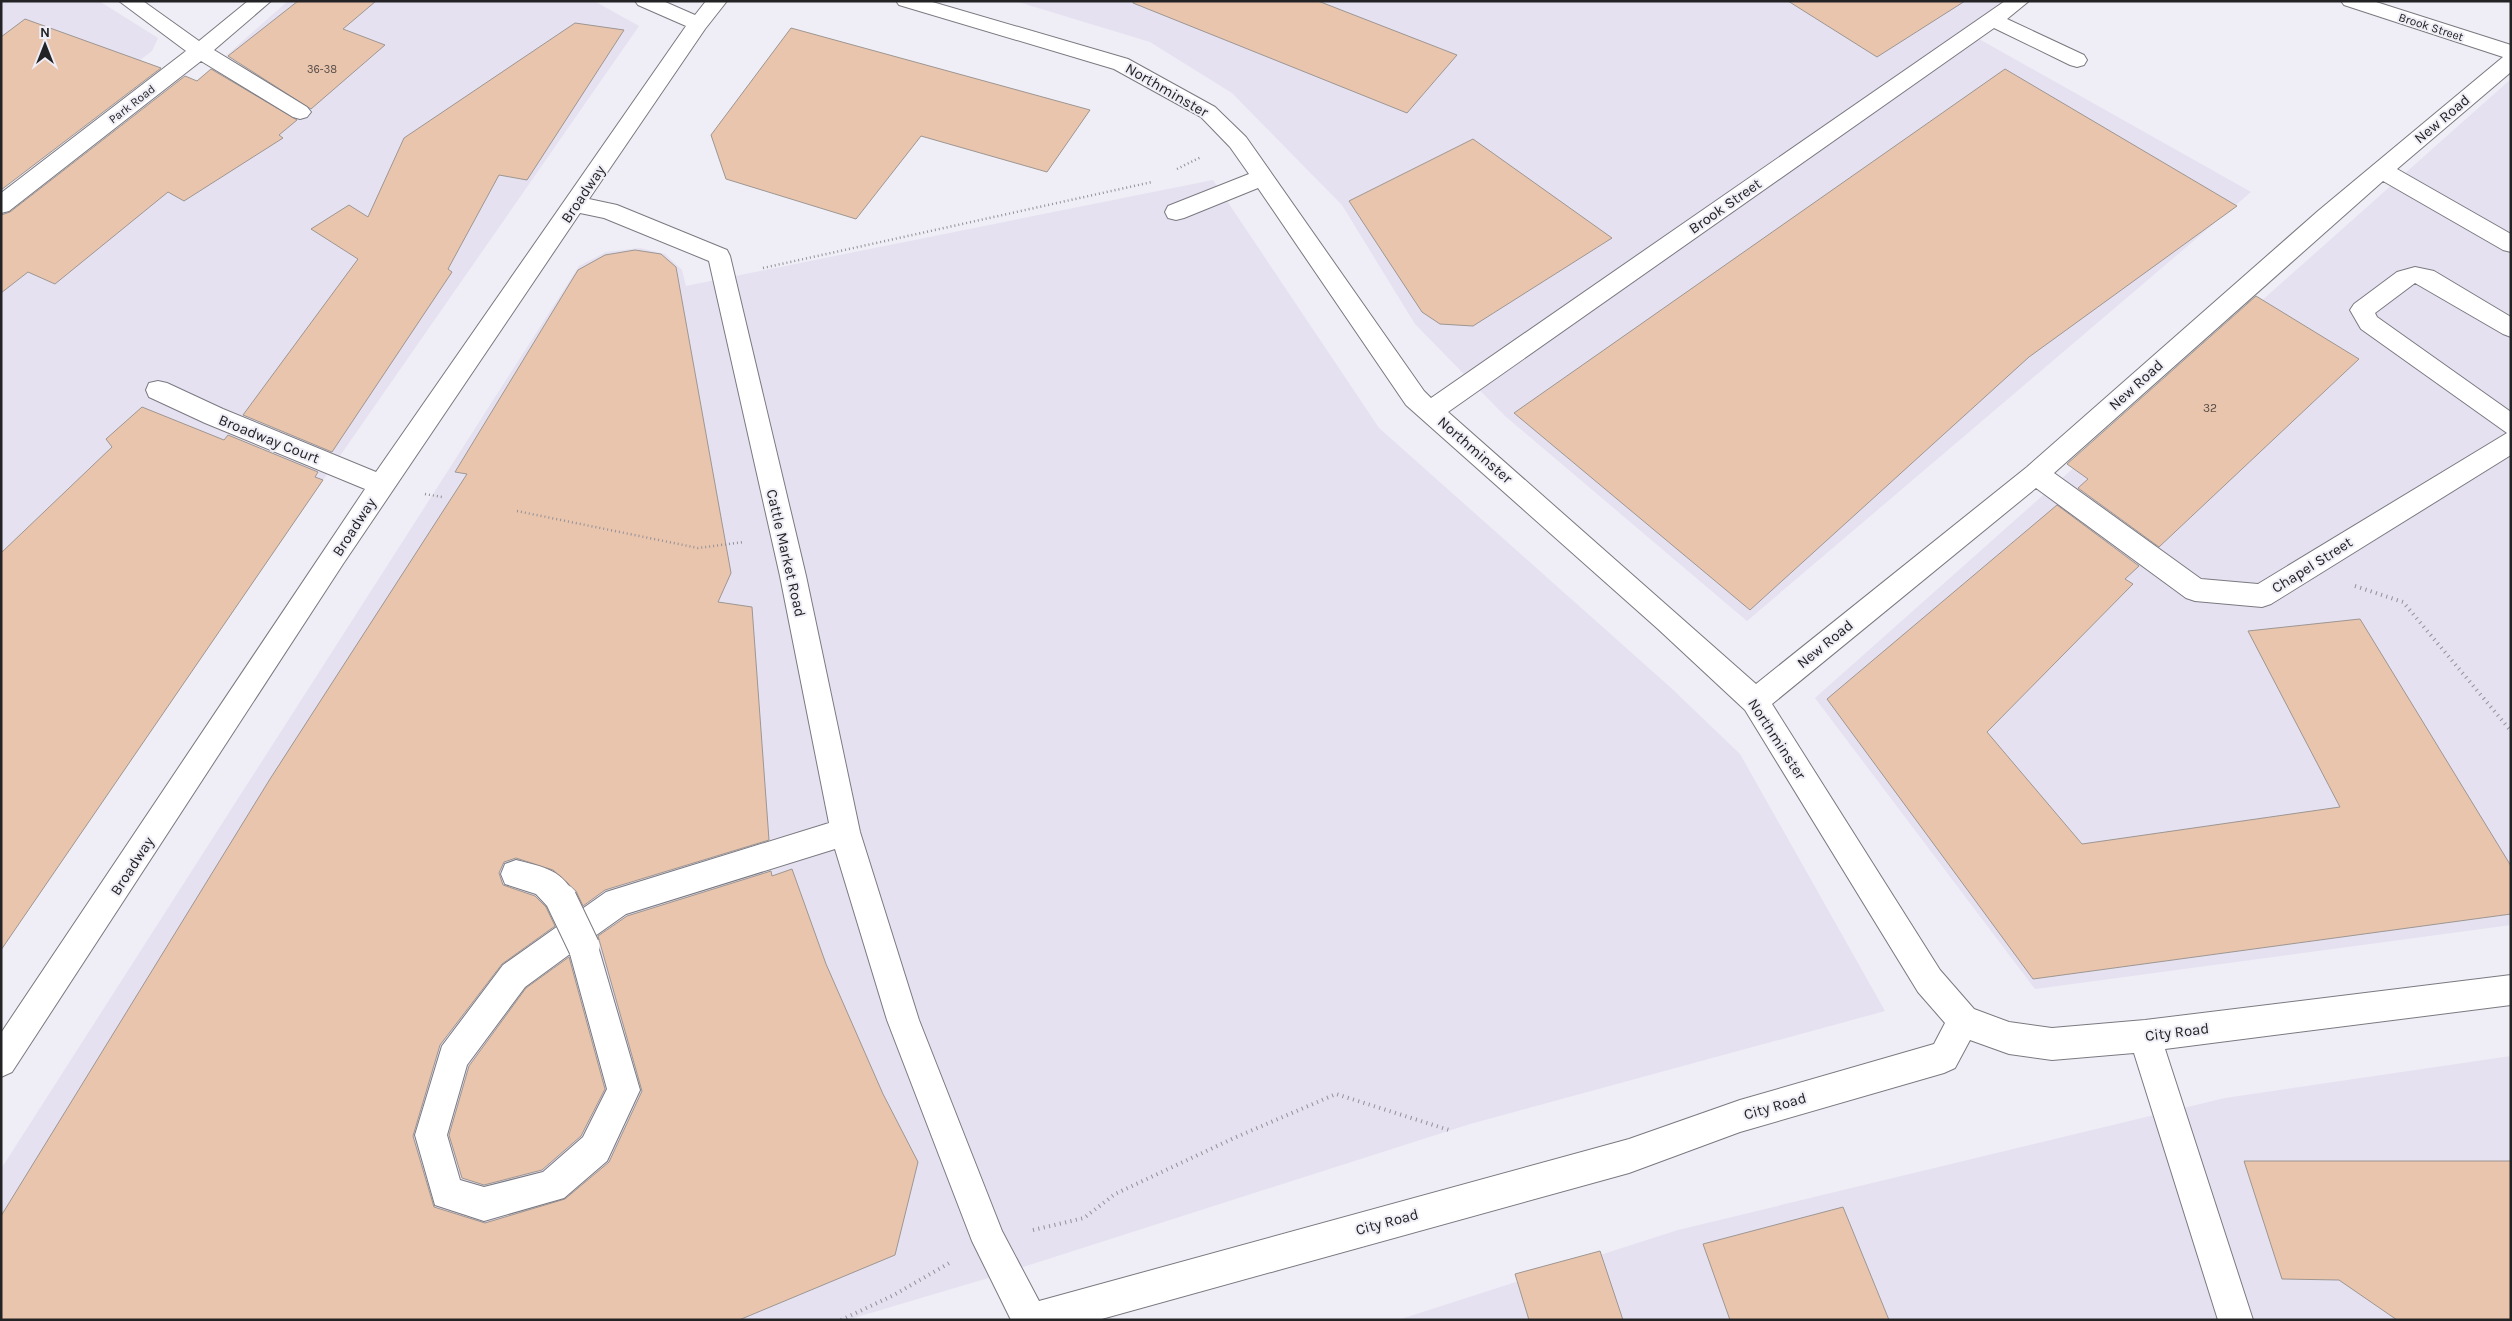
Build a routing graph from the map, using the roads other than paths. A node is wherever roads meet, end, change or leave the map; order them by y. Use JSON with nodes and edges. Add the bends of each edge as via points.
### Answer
{"nodes":[{"id":1,"x":129,"y":1,"type":"edge"},
{"id":2,"x":261,"y":1,"type":"edge"},
{"id":3,"x":644,"y":1,"type":"edge"},
{"id":4,"x":717,"y":1,"type":"edge"},
{"id":5,"x":906,"y":1,"type":"edge"},
{"id":6,"x":2019,"y":1,"type":"edge"},
{"id":7,"x":2351,"y":1,"type":"edge"},
{"id":8,"x":1994,"y":20,"type":"junction"},
{"id":9,"x":698,"y":24,"type":"junction"},
{"id":10,"x":200,"y":51,"type":"junction"},
{"id":11,"x":2511,"y":52,"type":"edge"},
{"id":12,"x":2077,"y":60,"type":"dead end"},
{"id":13,"x":2511,"y":61,"type":"edge"},
{"id":14,"x":300,"y":112,"type":"dead end"},
{"id":15,"x":2381,"y":170,"type":"junction"},
{"id":16,"x":1262,"y":177,"type":"junction"},
{"id":17,"x":576,"y":204,"type":"junction"},
{"id":18,"x":1,"y":205,"type":"edge"},
{"id":19,"x":1176,"y":212,"type":"dead end"},
{"id":20,"x":2511,"y":244,"type":"edge"},
{"id":21,"x":2511,"y":328,"type":"edge"},
{"id":22,"x":158,"y":390,"type":"dead end"},
{"id":23,"x":1432,"y":411,"type":"junction"},
{"id":24,"x":2511,"y":425,"type":"edge"},
{"id":25,"x":2511,"y":442,"type":"edge"},
{"id":26,"x":2036,"y":474,"type":"junction"},
{"id":27,"x":381,"y":485,"type":"junction"},
{"id":28,"x":1755,"y":701,"type":"junction"},
{"id":29,"x":845,"y":832,"type":"junction"},
{"id":30,"x":516,"y":874,"type":"dead end"},
{"id":31,"x":2511,"y":990,"type":"edge"},
{"id":32,"x":1963,"y":1021,"type":"junction"},
{"id":33,"x":2145,"y":1036,"type":"junction"},
{"id":34,"x":1,"y":1061,"type":"edge"},
{"id":35,"x":1032,"y":1320,"type":"edge"},
{"id":36,"x":2236,"y":1320,"type":"edge"}],
"edges":[{"from":1,"to":10,"type":"street"},
{"from":2,"to":10,"type":"street","name":"Park Road"},
{"from":3,"to":9,"type":"street"},
{"from":4,"to":9,"type":"street","name":"Broadway"},
{"from":5,"to":16,"type":"street","name":"Northminster","via":[[1121,64],[1208,112],[1238,142]]},
{"from":6,"to":8,"type":"street","name":"Brook Street"},
{"from":7,"to":11,"type":"street","name":"Brook Street"},
{"from":8,"to":12,"type":"street"},
{"from":8,"to":23,"type":"street","name":"Brook Street"},
{"from":9,"to":17,"type":"street","name":"Broadway"},
{"from":10,"to":14,"type":"street"},
{"from":10,"to":18,"type":"street","name":"Park Road"},
{"from":13,"to":15,"type":"street","name":"New Road"},
{"from":15,"to":20,"type":"street"},
{"from":15,"to":26,"type":"street","name":"New Road"},
{"from":16,"to":19,"type":"street"},
{"from":16,"to":23,"type":"street","name":"Northminster","via":[[1415,398]]},
{"from":17,"to":27,"type":"street","name":"Broadway"},
{"from":17,"to":29,"type":"street","name":"Cattle Market Road","via":[[609,211],[719,256],[792,576]]},
{"from":21,"to":24,"type":"street","via":[[2426,277],[2415,275],[2405,278],[2362,310],[2369,323]]},
{"from":22,"to":27,"type":"street","name":"Broadway Court"},
{"from":23,"to":28,"type":"street","name":"Northminster"},
{"from":25,"to":26,"type":"street","name":"Chapel Street","via":[[2262,596],[2196,590]]},
{"from":26,"to":28,"type":"street","name":"New Road"},
{"from":27,"to":34,"type":"street","name":"Broadway"},
{"from":28,"to":32,"type":"street","name":"Northminster","via":[[1928,981]]},
{"from":29,"to":30,"type":"street","bridge":true,"via":[[617,902],[514,976],[453,1056],[431,1135],[447,1193],[484,1204],[552,1186],[595,1149],[624,1090],[584,947],[561,899],[545,882]]},
{"from":29,"to":35,"type":"street","name":"Cattle Market Road","via":[[894,996],[989,1240]]},
{"from":31,"to":33,"type":"street","name":"City Road"},
{"from":32,"to":33,"type":"street","name":"City Road","via":[[2010,1038],[2052,1044]]},
{"from":32,"to":35,"type":"street","name":"City Road","via":[[1944,1056],[1740,1116],[1629,1156]]},
{"from":33,"to":36,"type":"street"}]}
